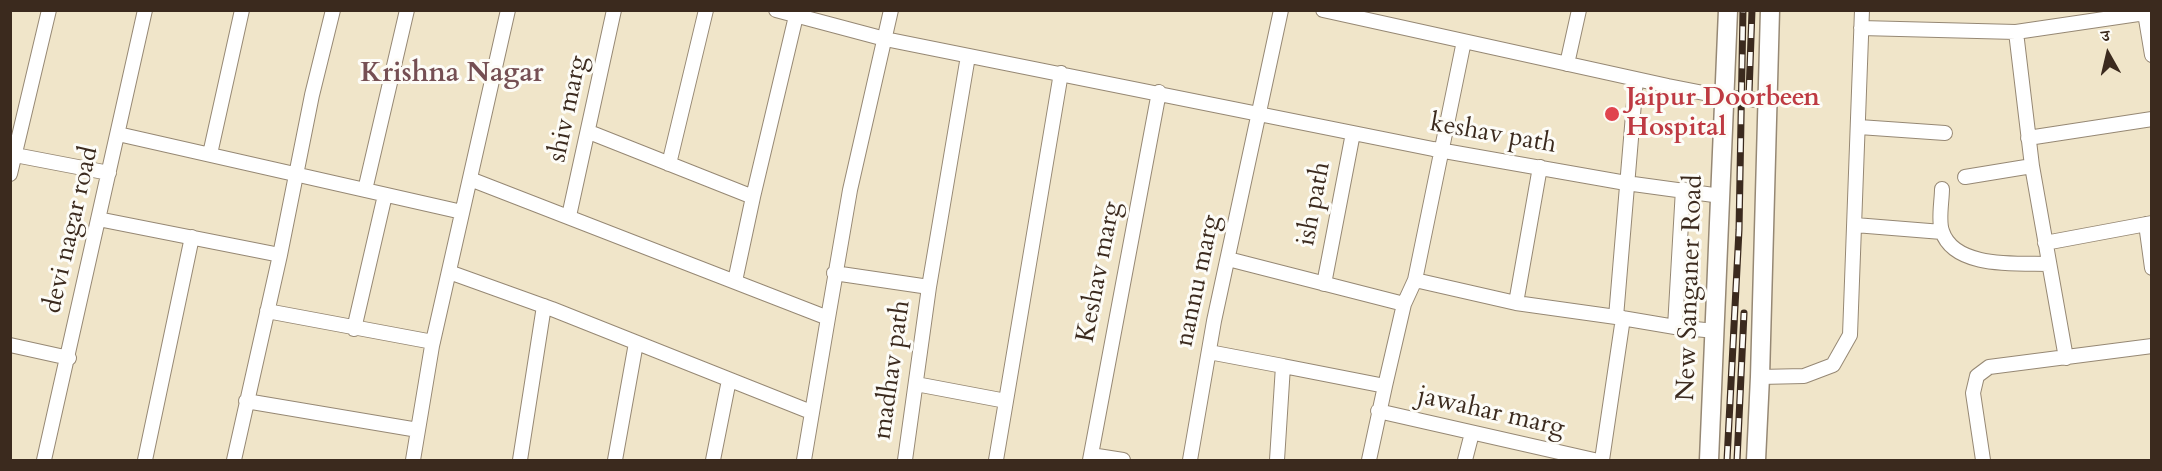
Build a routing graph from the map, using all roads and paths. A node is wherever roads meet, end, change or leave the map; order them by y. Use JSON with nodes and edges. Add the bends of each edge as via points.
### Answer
{"nodes":[{"id":1,"x":49,"y":10,"type":"edge"},
{"id":2,"x":145,"y":10,"type":"edge"},
{"id":3,"x":242,"y":10,"type":"edge"},
{"id":4,"x":333,"y":10,"type":"edge"},
{"id":5,"x":407,"y":10,"type":"edge"},
{"id":6,"x":508,"y":10,"type":"edge"},
{"id":7,"x":614,"y":10,"type":"edge"},
{"id":8,"x":706,"y":10,"type":"edge"},
{"id":9,"x":776,"y":10,"type":"edge"},
{"id":10,"x":891,"y":10,"type":"edge"},
{"id":11,"x":1281,"y":10,"type":"edge"},
{"id":12,"x":1579,"y":10,"type":"edge"},
{"id":13,"x":1728,"y":10,"type":"edge"},
{"id":14,"x":1770,"y":10,"type":"edge"},
{"id":15,"x":1863,"y":10,"type":"edge"},
{"id":16,"x":1329,"y":11,"type":"edge"},
{"id":17,"x":2148,"y":12,"type":"edge"},
{"id":18,"x":2111,"y":14,"type":"edge"},
{"id":19,"x":796,"y":16,"type":"junction"},
{"id":20,"x":1862,"y":28,"type":"junction"},
{"id":21,"x":2016,"y":32,"type":"junction"},
{"id":22,"x":885,"y":39,"type":"junction"},
{"id":23,"x":1464,"y":41,"type":"junction"},
{"id":24,"x":2151,"y":55,"type":"edge"},
{"id":25,"x":968,"y":56,"type":"junction"},
{"id":26,"x":1567,"y":64,"type":"junction"},
{"id":27,"x":1061,"y":73,"type":"junction"},
{"id":28,"x":1636,"y":79,"type":"junction"},
{"id":29,"x":1159,"y":92,"type":"junction"},
{"id":30,"x":1724,"y":97,"type":"junction"},
{"id":31,"x":1768,"y":102,"type":"junction"},
{"id":32,"x":1259,"y":113,"type":"junction"},
{"id":33,"x":2151,"y":119,"type":"edge"},
{"id":34,"x":1859,"y":127,"type":"junction"},
{"id":35,"x":589,"y":132,"type":"junction"},
{"id":36,"x":1353,"y":133,"type":"junction"},
{"id":37,"x":1945,"y":133,"type":"dead end"},
{"id":38,"x":118,"y":134,"type":"junction"},
{"id":39,"x":2028,"y":138,"type":"junction"},
{"id":40,"x":1443,"y":151,"type":"junction"},
{"id":41,"x":210,"y":154,"type":"junction"},
{"id":42,"x":15,"y":155,"type":"junction"},
{"id":43,"x":669,"y":164,"type":"junction"},
{"id":44,"x":2032,"y":166,"type":"junction"},
{"id":45,"x":1540,"y":167,"type":"junction"},
{"id":46,"x":109,"y":173,"type":"junction"},
{"id":47,"x":295,"y":173,"type":"junction"},
{"id":48,"x":10,"y":174,"type":"edge"},
{"id":49,"x":1965,"y":177,"type":"dead end"},
{"id":50,"x":470,"y":179,"type":"junction"},
{"id":51,"x":1626,"y":183,"type":"junction"},
{"id":52,"x":1683,"y":189,"type":"junction"},
{"id":53,"x":1942,"y":189,"type":"dead end"},
{"id":54,"x":365,"y":190,"type":"junction"},
{"id":55,"x":386,"y":195,"type":"junction"},
{"id":56,"x":1721,"y":196,"type":"junction"},
{"id":57,"x":753,"y":197,"type":"junction"},
{"id":58,"x":462,"y":212,"type":"junction"},
{"id":59,"x":569,"y":216,"type":"junction"},
{"id":60,"x":98,"y":219,"type":"junction"},
{"id":61,"x":2149,"y":224,"type":"edge"},
{"id":62,"x":1855,"y":225,"type":"junction"},
{"id":63,"x":1942,"y":232,"type":"junction"},
{"id":64,"x":192,"y":237,"type":"junction"},
{"id":65,"x":2045,"y":243,"type":"junction"},
{"id":66,"x":280,"y":255,"type":"junction"},
{"id":67,"x":1228,"y":259,"type":"junction"},
{"id":68,"x":2049,"y":264,"type":"junction"},
{"id":69,"x":2151,"y":268,"type":"edge"},
{"id":70,"x":449,"y":272,"type":"junction"},
{"id":71,"x":834,"y":273,"type":"junction"},
{"id":72,"x":1415,"y":280,"type":"junction"},
{"id":73,"x":735,"y":281,"type":"junction"},
{"id":74,"x":1324,"y":284,"type":"junction"},
{"id":75,"x":929,"y":287,"type":"junction"},
{"id":76,"x":1516,"y":303,"type":"junction"},
{"id":77,"x":1404,"y":304,"type":"junction"},
{"id":78,"x":544,"y":306,"type":"junction"},
{"id":79,"x":267,"y":311,"type":"junction"},
{"id":80,"x":1619,"y":317,"type":"junction"},
{"id":81,"x":828,"y":318,"type":"junction"},
{"id":82,"x":1674,"y":327,"type":"junction"},
{"id":83,"x":354,"y":329,"type":"junction"},
{"id":84,"x":1715,"y":331,"type":"junction"},
{"id":85,"x":433,"y":342,"type":"junction"},
{"id":86,"x":636,"y":343,"type":"junction"},
{"id":87,"x":10,"y":345,"type":"edge"},
{"id":88,"x":2151,"y":346,"type":"edge"},
{"id":89,"x":1209,"y":352,"type":"junction"},
{"id":90,"x":69,"y":358,"type":"junction"},
{"id":91,"x":2066,"y":358,"type":"junction"},
{"id":92,"x":1283,"y":366,"type":"junction"},
{"id":93,"x":1760,"y":378,"type":"junction"},
{"id":94,"x":729,"y":380,"type":"junction"},
{"id":95,"x":916,"y":384,"type":"junction"},
{"id":96,"x":1385,"y":386,"type":"junction"},
{"id":97,"x":246,"y":401,"type":"junction"},
{"id":98,"x":1006,"y":401,"type":"junction"},
{"id":99,"x":1378,"y":411,"type":"junction"},
{"id":100,"x":811,"y":412,"type":"junction"},
{"id":101,"x":418,"y":430,"type":"junction"},
{"id":102,"x":1472,"y":433,"type":"junction"},
{"id":103,"x":1091,"y":458,"type":"edge"},
{"id":104,"x":44,"y":460,"type":"edge"},
{"id":105,"x":145,"y":460,"type":"edge"},
{"id":106,"x":234,"y":460,"type":"edge"},
{"id":107,"x":413,"y":460,"type":"edge"},
{"id":108,"x":520,"y":460,"type":"edge"},
{"id":109,"x":615,"y":460,"type":"edge"},
{"id":110,"x":713,"y":460,"type":"edge"},
{"id":111,"x":804,"y":460,"type":"edge"},
{"id":112,"x":905,"y":460,"type":"edge"},
{"id":113,"x":996,"y":460,"type":"edge"},
{"id":114,"x":1123,"y":460,"type":"edge"},
{"id":115,"x":1190,"y":460,"type":"edge"},
{"id":116,"x":1277,"y":460,"type":"edge"},
{"id":117,"x":1369,"y":460,"type":"edge"},
{"id":118,"x":1465,"y":460,"type":"edge"},
{"id":119,"x":1593,"y":460,"type":"edge"},
{"id":120,"x":1709,"y":460,"type":"edge"},
{"id":121,"x":1756,"y":460,"type":"edge"},
{"id":122,"x":1983,"y":460,"type":"edge"}],
"edges":[{"from":1,"to":42,"type":"street"},
{"from":2,"to":38,"type":"street","name":"devi nagar road"},
{"from":3,"to":41,"type":"street"},
{"from":4,"to":47,"type":"street"},
{"from":5,"to":54,"type":"street"},
{"from":6,"to":50,"type":"street"},
{"from":7,"to":35,"type":"street","name":"shiv marg"},
{"from":8,"to":43,"type":"street"},
{"from":9,"to":19,"type":"street","name":"keshav path"},
{"from":10,"to":22,"type":"street"},
{"from":11,"to":32,"type":"street","name":"nannu marg"},
{"from":12,"to":26,"type":"street"},
{"from":13,"to":30,"type":"main road","name":"New Sanganer Road"},
{"from":14,"to":31,"type":"main road"},
{"from":15,"to":20,"type":"street"},
{"from":16,"to":23,"type":"street"},
{"from":17,"to":18,"type":"street"},
{"from":17,"to":24,"type":"street"},
{"from":18,"to":21,"type":"street"},
{"from":19,"to":22,"type":"street","name":"keshav path"},
{"from":19,"to":57,"type":"street"},
{"from":20,"to":21,"type":"street"},
{"from":20,"to":34,"type":"street"},
{"from":21,"to":39,"type":"street"},
{"from":22,"to":25,"type":"street","name":"keshav path"},
{"from":22,"to":71,"type":"street"},
{"from":23,"to":26,"type":"street"},
{"from":23,"to":40,"type":"street"},
{"from":25,"to":27,"type":"street","name":"keshav path"},
{"from":25,"to":75,"type":"street","name":"madhav path"},
{"from":26,"to":28,"type":"street"},
{"from":27,"to":29,"type":"street","name":"keshav path"},
{"from":27,"to":98,"type":"street"},
{"from":28,"to":30,"type":"street"},
{"from":28,"to":51,"type":"street"},
{"from":29,"to":32,"type":"street","name":"keshav path"},
{"from":29,"to":103,"type":"street","name":"Keshav marg"},
{"from":30,"to":31,"type":"street"},
{"from":30,"to":56,"type":"main road","name":"New Sanganer Road"},
{"from":31,"to":93,"type":"main road"},
{"from":32,"to":36,"type":"street","name":"keshav path"},
{"from":32,"to":67,"type":"street","name":"nannu marg"},
{"from":33,"to":39,"type":"street"},
{"from":34,"to":37,"type":"street"},
{"from":34,"to":62,"type":"street"},
{"from":35,"to":43,"type":"street"},
{"from":35,"to":59,"type":"street","name":"shiv marg"},
{"from":36,"to":40,"type":"street","name":"keshav path"},
{"from":36,"to":74,"type":"street","name":"ish path"},
{"from":38,"to":41,"type":"street"},
{"from":38,"to":46,"type":"street","name":"devi nagar road"},
{"from":39,"to":44,"type":"street"},
{"from":40,"to":45,"type":"street","name":"keshav path"},
{"from":40,"to":72,"type":"street"},
{"from":41,"to":47,"type":"street"},
{"from":42,"to":46,"type":"street"},
{"from":42,"to":48,"type":"street"},
{"from":43,"to":57,"type":"street"},
{"from":44,"to":49,"type":"street"},
{"from":44,"to":65,"type":"street"},
{"from":45,"to":51,"type":"street","name":"keshav path"},
{"from":45,"to":76,"type":"street"},
{"from":46,"to":60,"type":"street","name":"devi nagar road"},
{"from":47,"to":54,"type":"street"},
{"from":47,"to":66,"type":"street"},
{"from":50,"to":58,"type":"street"},
{"from":50,"to":59,"type":"street"},
{"from":51,"to":52,"type":"street","name":"keshav path"},
{"from":51,"to":80,"type":"street"},
{"from":52,"to":56,"type":"street","name":"keshav path"},
{"from":52,"to":82,"type":"street"},
{"from":53,"to":63,"type":"street"},
{"from":54,"to":55,"type":"street"},
{"from":55,"to":58,"type":"street"},
{"from":55,"to":83,"type":"street"},
{"from":56,"to":84,"type":"main road","name":"New Sanganer Road"},
{"from":57,"to":73,"type":"street"},
{"from":58,"to":70,"type":"street"},
{"from":59,"to":73,"type":"street"},
{"from":60,"to":64,"type":"street"},
{"from":60,"to":90,"type":"street","name":"devi nagar road"},
{"from":61,"to":65,"type":"street"},
{"from":61,"to":69,"type":"street"},
{"from":62,"to":63,"type":"street"},
{"from":62,"to":93,"type":"street","via":[[1850,335],[1833,365],[1804,376]]},
{"from":63,"to":68,"type":"street","via":[[1958,252],[1983,261]]},
{"from":64,"to":66,"type":"street"},
{"from":64,"to":105,"type":"street"},
{"from":65,"to":68,"type":"street"},
{"from":66,"to":79,"type":"street"},
{"from":67,"to":74,"type":"street"},
{"from":67,"to":89,"type":"street","name":"nannu marg"},
{"from":68,"to":91,"type":"street"},
{"from":70,"to":78,"type":"street"},
{"from":70,"to":85,"type":"street"},
{"from":71,"to":75,"type":"street"},
{"from":71,"to":81,"type":"street"},
{"from":72,"to":76,"type":"street"},
{"from":72,"to":77,"type":"street"},
{"from":73,"to":81,"type":"street"},
{"from":74,"to":77,"type":"street"},
{"from":75,"to":95,"type":"street","name":"madhav path"},
{"from":76,"to":80,"type":"street"},
{"from":77,"to":96,"type":"street"},
{"from":78,"to":86,"type":"street"},
{"from":78,"to":108,"type":"street"},
{"from":79,"to":83,"type":"street"},
{"from":79,"to":97,"type":"street"},
{"from":80,"to":82,"type":"street"},
{"from":80,"to":119,"type":"street"},
{"from":81,"to":100,"type":"street"},
{"from":82,"to":84,"type":"street"},
{"from":83,"to":85,"type":"street"},
{"from":84,"to":120,"type":"main road","name":"New Sanganer Road"},
{"from":85,"to":101,"type":"street"},
{"from":86,"to":94,"type":"street"},
{"from":86,"to":109,"type":"street"},
{"from":87,"to":90,"type":"street"},
{"from":88,"to":91,"type":"street"},
{"from":89,"to":92,"type":"street"},
{"from":89,"to":115,"type":"street","name":"nannu marg"},
{"from":90,"to":104,"type":"street","name":"devi nagar road"},
{"from":91,"to":122,"type":"street","via":[[1989,367],[1977,376],[1973,393]]},
{"from":92,"to":96,"type":"street"},
{"from":92,"to":116,"type":"street"},
{"from":93,"to":121,"type":"main road"},
{"from":94,"to":100,"type":"street"},
{"from":94,"to":110,"type":"street"},
{"from":95,"to":98,"type":"street"},
{"from":95,"to":112,"type":"street","name":"madhav path"},
{"from":96,"to":99,"type":"street"},
{"from":97,"to":101,"type":"street"},
{"from":97,"to":106,"type":"street"},
{"from":98,"to":113,"type":"street"},
{"from":99,"to":102,"type":"street","name":"jawahar marg"},
{"from":99,"to":117,"type":"street"},
{"from":100,"to":111,"type":"street"},
{"from":101,"to":107,"type":"street"},
{"from":102,"to":118,"type":"street"},
{"from":102,"to":119,"type":"street","name":"jawahar marg"},
{"from":103,"to":114,"type":"street"}]}
